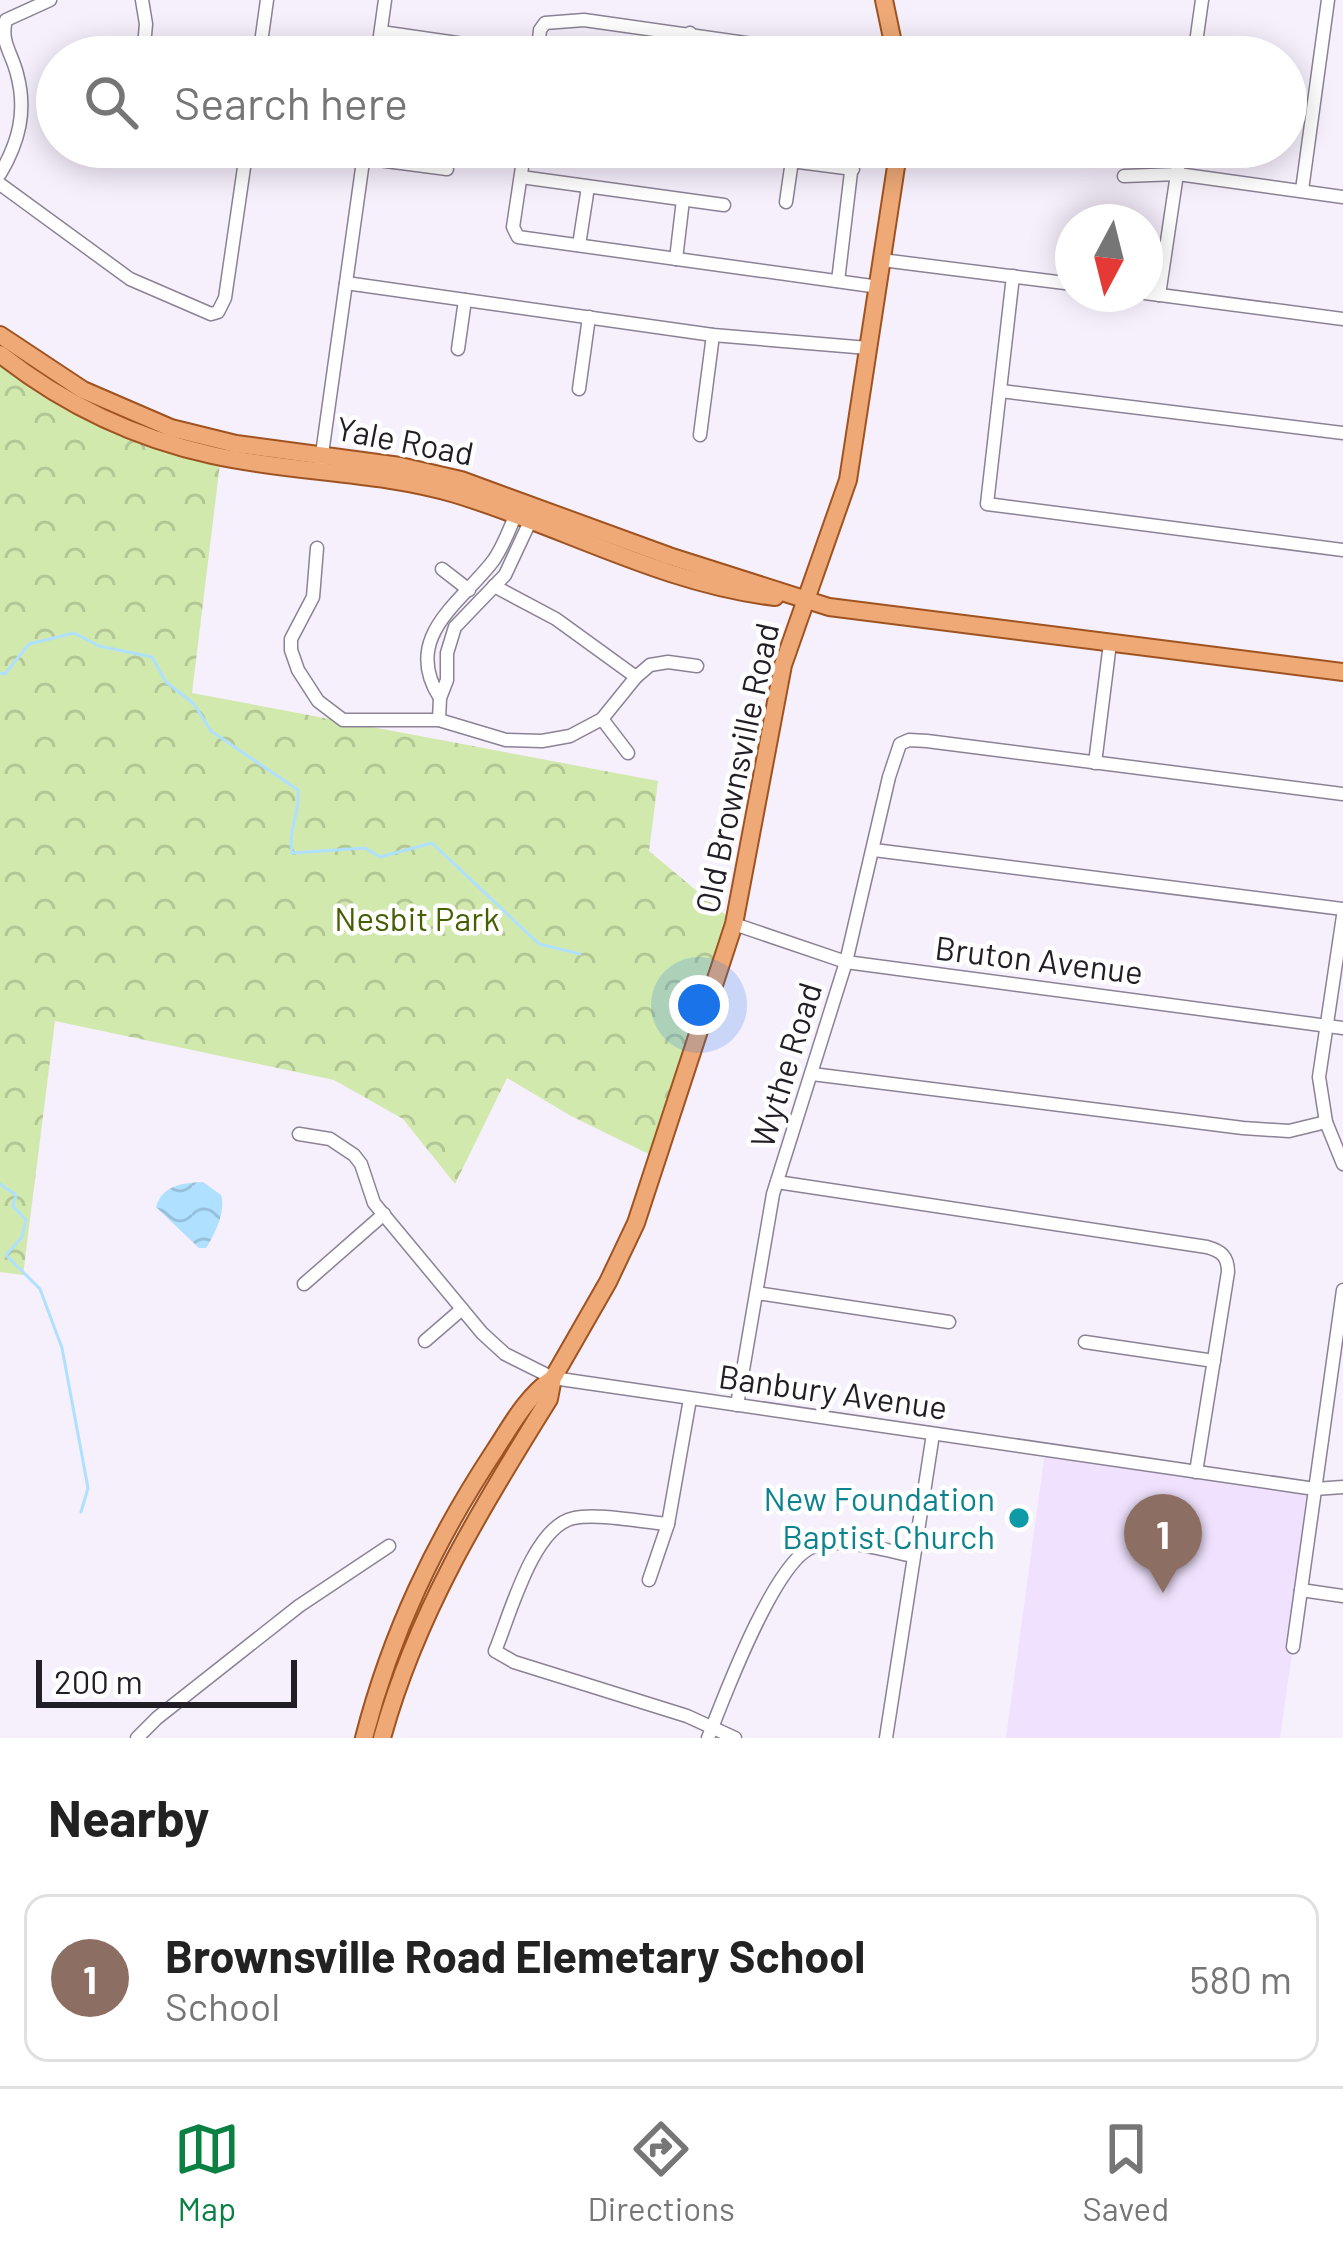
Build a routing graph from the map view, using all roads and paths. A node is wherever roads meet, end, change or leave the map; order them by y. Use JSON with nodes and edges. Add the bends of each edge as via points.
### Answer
{"nodes":[{"id":1,"x":50,"y":0,"type":"edge"},
{"id":2,"x":142,"y":0,"type":"edge"},
{"id":3,"x":267,"y":0,"type":"edge"},
{"id":4,"x":385,"y":0,"type":"edge"},
{"id":5,"x":884,"y":0,"type":"edge"},
{"id":6,"x":1202,"y":0,"type":"edge"},
{"id":7,"x":1328,"y":0,"type":"edge"},
{"id":8,"x":1,"y":32,"type":"edge"},
{"id":9,"x":381,"y":32,"type":"junction"},
{"id":10,"x":690,"y":33,"type":"junction"},
{"id":11,"x":145,"y":36,"type":"edge"},
{"id":12,"x":262,"y":36,"type":"edge"},
{"id":13,"x":380,"y":36,"type":"edge"},
{"id":14,"x":409,"y":36,"type":"edge"},
{"id":15,"x":539,"y":36,"type":"edge"},
{"id":16,"x":690,"y":36,"type":"edge"},
{"id":17,"x":709,"y":36,"type":"edge"},
{"id":18,"x":890,"y":36,"type":"edge"},
{"id":19,"x":1197,"y":36,"type":"edge"},
{"id":20,"x":1307,"y":153,"type":"edge"},
{"id":21,"x":244,"y":168,"type":"edge"},
{"id":22,"x":362,"y":168,"type":"edge"},
{"id":23,"x":442,"y":168,"type":"edge"},
{"id":24,"x":522,"y":168,"type":"edge"},
{"id":25,"x":790,"y":168,"type":"edge"},
{"id":26,"x":849,"y":168,"type":"edge"},
{"id":27,"x":896,"y":168,"type":"edge"},
{"id":28,"x":1179,"y":168,"type":"edge"},
{"id":29,"x":1305,"y":168,"type":"edge"},
{"id":30,"x":447,"y":169,"type":"dead end"},
{"id":31,"x":853,"y":169,"type":"joint"},
{"id":32,"x":1178,"y":174,"type":"junction"},
{"id":33,"x":0,"y":175,"type":"edge"},
{"id":34,"x":1124,"y":176,"type":"dead end"},
{"id":35,"x":521,"y":177,"type":"junction"},
{"id":36,"x":0,"y":184,"type":"edge"},
{"id":37,"x":588,"y":187,"type":"junction"},
{"id":38,"x":1302,"y":190,"type":"junction"},
{"id":39,"x":1343,"y":197,"type":"edge"},
{"id":40,"x":683,"y":200,"type":"junction"},
{"id":41,"x":786,"y":202,"type":"dead end"},
{"id":42,"x":724,"y":205,"type":"dead end"},
{"id":43,"x":1163,"y":243,"type":"edge"},
{"id":44,"x":580,"y":245,"type":"junction"},
{"id":45,"x":676,"y":259,"type":"junction"},
{"id":46,"x":882,"y":260,"type":"junction"},
{"id":47,"x":1013,"y":276,"type":"junction"},
{"id":48,"x":838,"y":281,"type":"junction"},
{"id":49,"x":1055,"y":282,"type":"edge"},
{"id":50,"x":346,"y":283,"type":"junction"},
{"id":51,"x":879,"y":286,"type":"junction"},
{"id":52,"x":1163,"y":295,"type":"edge"},
{"id":53,"x":465,"y":300,"type":"junction"},
{"id":54,"x":589,"y":317,"type":"junction"},
{"id":55,"x":1343,"y":319,"type":"edge"},
{"id":56,"x":0,"y":335,"type":"edge"},
{"id":57,"x":713,"y":335,"type":"junction"},
{"id":58,"x":868,"y":348,"type":"junction"},
{"id":59,"x":458,"y":349,"type":"dead end"},
{"id":60,"x":0,"y":354,"type":"edge"},
{"id":61,"x":579,"y":389,"type":"dead end"},
{"id":62,"x":1001,"y":391,"type":"junction"},
{"id":63,"x":1343,"y":433,"type":"edge"},
{"id":64,"x":700,"y":435,"type":"dead end"},
{"id":65,"x":320,"y":463,"type":"junction"},
{"id":66,"x":526,"y":511,"type":"junction"},
{"id":67,"x":316,"y":548,"type":"dead end"},
{"id":68,"x":1343,"y":550,"type":"edge"},
{"id":69,"x":442,"y":569,"type":"dead end"},
{"id":70,"x":494,"y":586,"type":"junction"},
{"id":71,"x":467,"y":588,"type":"junction"},
{"id":72,"x":480,"y":598,"type":"junction"},
{"id":73,"x":806,"y":601,"type":"junction"},
{"id":74,"x":1110,"y":643,"type":"junction"},
{"id":75,"x":697,"y":666,"type":"dead end"},
{"id":76,"x":1343,"y":672,"type":"edge"},
{"id":77,"x":635,"y":677,"type":"junction"},
{"id":78,"x":440,"y":698,"type":"junction"},
{"id":79,"x":602,"y":719,"type":"junction"},
{"id":80,"x":439,"y":720,"type":"junction"},
{"id":81,"x":628,"y":753,"type":"dead end"},
{"id":82,"x":1095,"y":763,"type":"junction"},
{"id":83,"x":1343,"y":794,"type":"edge"},
{"id":84,"x":874,"y":850,"type":"junction"},
{"id":85,"x":1343,"y":912,"type":"edge"},
{"id":86,"x":734,"y":924,"type":"junction"},
{"id":87,"x":846,"y":962,"type":"junction"},
{"id":88,"x":1336,"y":1027,"type":"edge"},
{"id":89,"x":812,"y":1074,"type":"junction"},
{"id":90,"x":1326,"y":1122,"type":"junction"},
{"id":91,"x":299,"y":1134,"type":"dead end"},
{"id":92,"x":1343,"y":1164,"type":"edge"},
{"id":93,"x":777,"y":1182,"type":"junction"},
{"id":94,"x":384,"y":1214,"type":"junction"},
{"id":95,"x":304,"y":1284,"type":"dead end"},
{"id":96,"x":1343,"y":1290,"type":"edge"},
{"id":97,"x":757,"y":1293,"type":"junction"},
{"id":98,"x":462,"y":1309,"type":"junction"},
{"id":99,"x":949,"y":1322,"type":"dead end"},
{"id":100,"x":425,"y":1341,"type":"dead end"},
{"id":101,"x":1085,"y":1342,"type":"dead end"},
{"id":102,"x":1214,"y":1361,"type":"junction"},
{"id":103,"x":553,"y":1378,"type":"junction"},
{"id":104,"x":690,"y":1399,"type":"junction"},
{"id":105,"x":736,"y":1405,"type":"junction"},
{"id":106,"x":933,"y":1434,"type":"junction"},
{"id":107,"x":1196,"y":1472,"type":"junction"},
{"id":108,"x":1343,"y":1487,"type":"edge"},
{"id":109,"x":1315,"y":1489,"type":"junction"},
{"id":110,"x":668,"y":1524,"type":"junction"},
{"id":111,"x":389,"y":1546,"type":"dead end"},
{"id":112,"x":913,"y":1556,"type":"junction"},
{"id":113,"x":650,"y":1580,"type":"dead end"},
{"id":114,"x":1301,"y":1590,"type":"junction"},
{"id":115,"x":1343,"y":1596,"type":"edge"},
{"id":116,"x":1293,"y":1647,"type":"dead end"},
{"id":117,"x":711,"y":1732,"type":"edge"},
{"id":118,"x":388,"y":1736,"type":"edge"},
{"id":119,"x":137,"y":1738,"type":"edge"},
{"id":120,"x":364,"y":1738,"type":"edge"},
{"id":121,"x":735,"y":1738,"type":"edge"},
{"id":122,"x":886,"y":1738,"type":"edge"}],
"edges":[{"from":1,"to":8,"type":"street","via":[[6,20]]},
{"from":2,"to":11,"type":"street"},
{"from":3,"to":12,"type":"street"},
{"from":4,"to":9,"type":"street"},
{"from":5,"to":18,"type":"main road"},
{"from":6,"to":19,"type":"street"},
{"from":7,"to":20,"type":"street"},
{"from":8,"to":33,"type":"street","via":[[23,104]]},
{"from":9,"to":13,"type":"street"},
{"from":9,"to":14,"type":"street"},
{"from":10,"to":15,"type":"street","via":[[607,21],[545,23]]},
{"from":10,"to":16,"type":"street"},
{"from":10,"to":17,"type":"street"},
{"from":21,"to":36,"type":"street","via":[[218,312],[130,278]]},
{"from":22,"to":50,"type":"street"},
{"from":23,"to":30,"type":"street"},
{"from":24,"to":35,"type":"street"},
{"from":25,"to":41,"type":"street"},
{"from":26,"to":31,"type":"street"},
{"from":27,"to":46,"type":"main road","name":"Old Brownsville Road"},
{"from":28,"to":32,"type":"street"},
{"from":29,"to":38,"type":"street"},
{"from":31,"to":48,"type":"street"},
{"from":32,"to":34,"type":"street"},
{"from":32,"to":38,"type":"street"},
{"from":32,"to":43,"type":"street"},
{"from":35,"to":37,"type":"street"},
{"from":35,"to":44,"type":"street","via":[[513,233]]},
{"from":37,"to":40,"type":"street"},
{"from":37,"to":44,"type":"street"},
{"from":38,"to":39,"type":"street"},
{"from":40,"to":42,"type":"street"},
{"from":40,"to":45,"type":"street"},
{"from":44,"to":45,"type":"street"},
{"from":45,"to":48,"type":"street"},
{"from":46,"to":47,"type":"street"},
{"from":46,"to":51,"type":"main road","name":"Old Brownsville Road"},
{"from":47,"to":49,"type":"street"},
{"from":47,"to":62,"type":"street"},
{"from":48,"to":51,"type":"street"},
{"from":50,"to":53,"type":"street"},
{"from":50,"to":65,"type":"street"},
{"from":51,"to":58,"type":"main road","name":"Old Brownsville Road"},
{"from":52,"to":55,"type":"street"},
{"from":53,"to":54,"type":"street"},
{"from":53,"to":59,"type":"street"},
{"from":54,"to":57,"type":"street"},
{"from":54,"to":61,"type":"street"},
{"from":56,"to":65,"type":"main road","name":"Yale Road","via":[[82,391],[147,420]]},
{"from":57,"to":58,"type":"street"},
{"from":57,"to":64,"type":"street"},
{"from":58,"to":73,"type":"main road","name":"Old Brownsville Road","via":[[848,480]]},
{"from":60,"to":65,"type":"main road","name":"Yale Road","via":[[67,399],[147,436],[215,456]]},
{"from":62,"to":63,"type":"street"},
{"from":62,"to":68,"type":"street","via":[[987,504]]},
{"from":65,"to":66,"type":"main road","name":"Yale Road","via":[[421,470]]},
{"from":66,"to":70,"type":"street","via":[[514,560]]},
{"from":66,"to":71,"type":"street"},
{"from":66,"to":73,"type":"main road","name":"Yale Road"},
{"from":67,"to":80,"type":"street","via":[[313,597],[291,645],[318,701],[344,720]]},
{"from":69,"to":71,"type":"street"},
{"from":70,"to":72,"type":"street"},
{"from":70,"to":77,"type":"street"},
{"from":71,"to":72,"type":"street"},
{"from":71,"to":78,"type":"street","via":[[433,634],[430,682]]},
{"from":72,"to":78,"type":"street","via":[[455,628]]},
{"from":73,"to":74,"type":"main road","name":"Yale Road"},
{"from":73,"to":86,"type":"main road","name":"Old Brownsville Road","via":[[783,665]]},
{"from":74,"to":76,"type":"main road","name":"Yale Road"},
{"from":74,"to":82,"type":"street"},
{"from":75,"to":77,"type":"street","via":[[660,662]]},
{"from":77,"to":79,"type":"street"},
{"from":78,"to":80,"type":"street"},
{"from":79,"to":80,"type":"street","via":[[570,736],[526,742]]},
{"from":79,"to":81,"type":"street"},
{"from":82,"to":83,"type":"street"},
{"from":82,"to":84,"type":"street","name":"Wythe Road","via":[[910,740],[900,744],[889,777]]},
{"from":84,"to":85,"type":"street"},
{"from":84,"to":87,"type":"street","name":"Wythe Road"},
{"from":85,"to":88,"type":"street"},
{"from":86,"to":87,"type":"street","name":"Bruton Avenue"},
{"from":86,"to":103,"type":"main road","name":"Old Brownsville Road","via":[[636,1222]]},
{"from":87,"to":88,"type":"street","name":"Bruton Avenue"},
{"from":87,"to":89,"type":"street","name":"Wythe Road"},
{"from":88,"to":90,"type":"street","via":[[1319,1077]]},
{"from":89,"to":90,"type":"street","via":[[1243,1128],[1289,1131]]},
{"from":89,"to":93,"type":"street","name":"Wythe Road"},
{"from":90,"to":92,"type":"street"},
{"from":91,"to":94,"type":"street","name":"Banbury Avenue","via":[[330,1139],[354,1155]]},
{"from":93,"to":97,"type":"street","name":"Wythe Road"},
{"from":93,"to":102,"type":"street","via":[[1207,1246],[1225,1256],[1228,1272]]},
{"from":94,"to":95,"type":"street"},
{"from":94,"to":98,"type":"street","name":"Banbury Avenue"},
{"from":96,"to":109,"type":"street"},
{"from":97,"to":99,"type":"street"},
{"from":97,"to":105,"type":"street","name":"Wythe Road"},
{"from":98,"to":100,"type":"street"},
{"from":98,"to":103,"type":"street","name":"Banbury Avenue","via":[[505,1354]]},
{"from":101,"to":102,"type":"street"},
{"from":102,"to":107,"type":"street"},
{"from":103,"to":104,"type":"street","name":"Banbury Avenue"},
{"from":103,"to":118,"type":"main road","via":[[549,1399],[438,1589]]},
{"from":103,"to":120,"type":"main road","via":[[533,1392],[422,1572]]},
{"from":104,"to":105,"type":"street","name":"Banbury Avenue"},
{"from":104,"to":110,"type":"street"},
{"from":105,"to":106,"type":"street","name":"Banbury Avenue"},
{"from":106,"to":107,"type":"street","name":"Banbury Avenue"},
{"from":106,"to":112,"type":"street"},
{"from":107,"to":109,"type":"street","name":"Banbury Avenue"},
{"from":108,"to":109,"type":"street","name":"Banbury Avenue"},
{"from":109,"to":114,"type":"street"},
{"from":110,"to":113,"type":"street"},
{"from":110,"to":117,"type":"street","via":[[574,1517],[553,1527],[495,1651]]},
{"from":111,"to":119,"type":"street","via":[[299,1606]]},
{"from":112,"to":117,"type":"street","via":[[846,1543],[814,1546],[792,1559]]},
{"from":112,"to":122,"type":"street"},
{"from":114,"to":115,"type":"street"},
{"from":114,"to":116,"type":"street"},
{"from":117,"to":121,"type":"street"}]}
